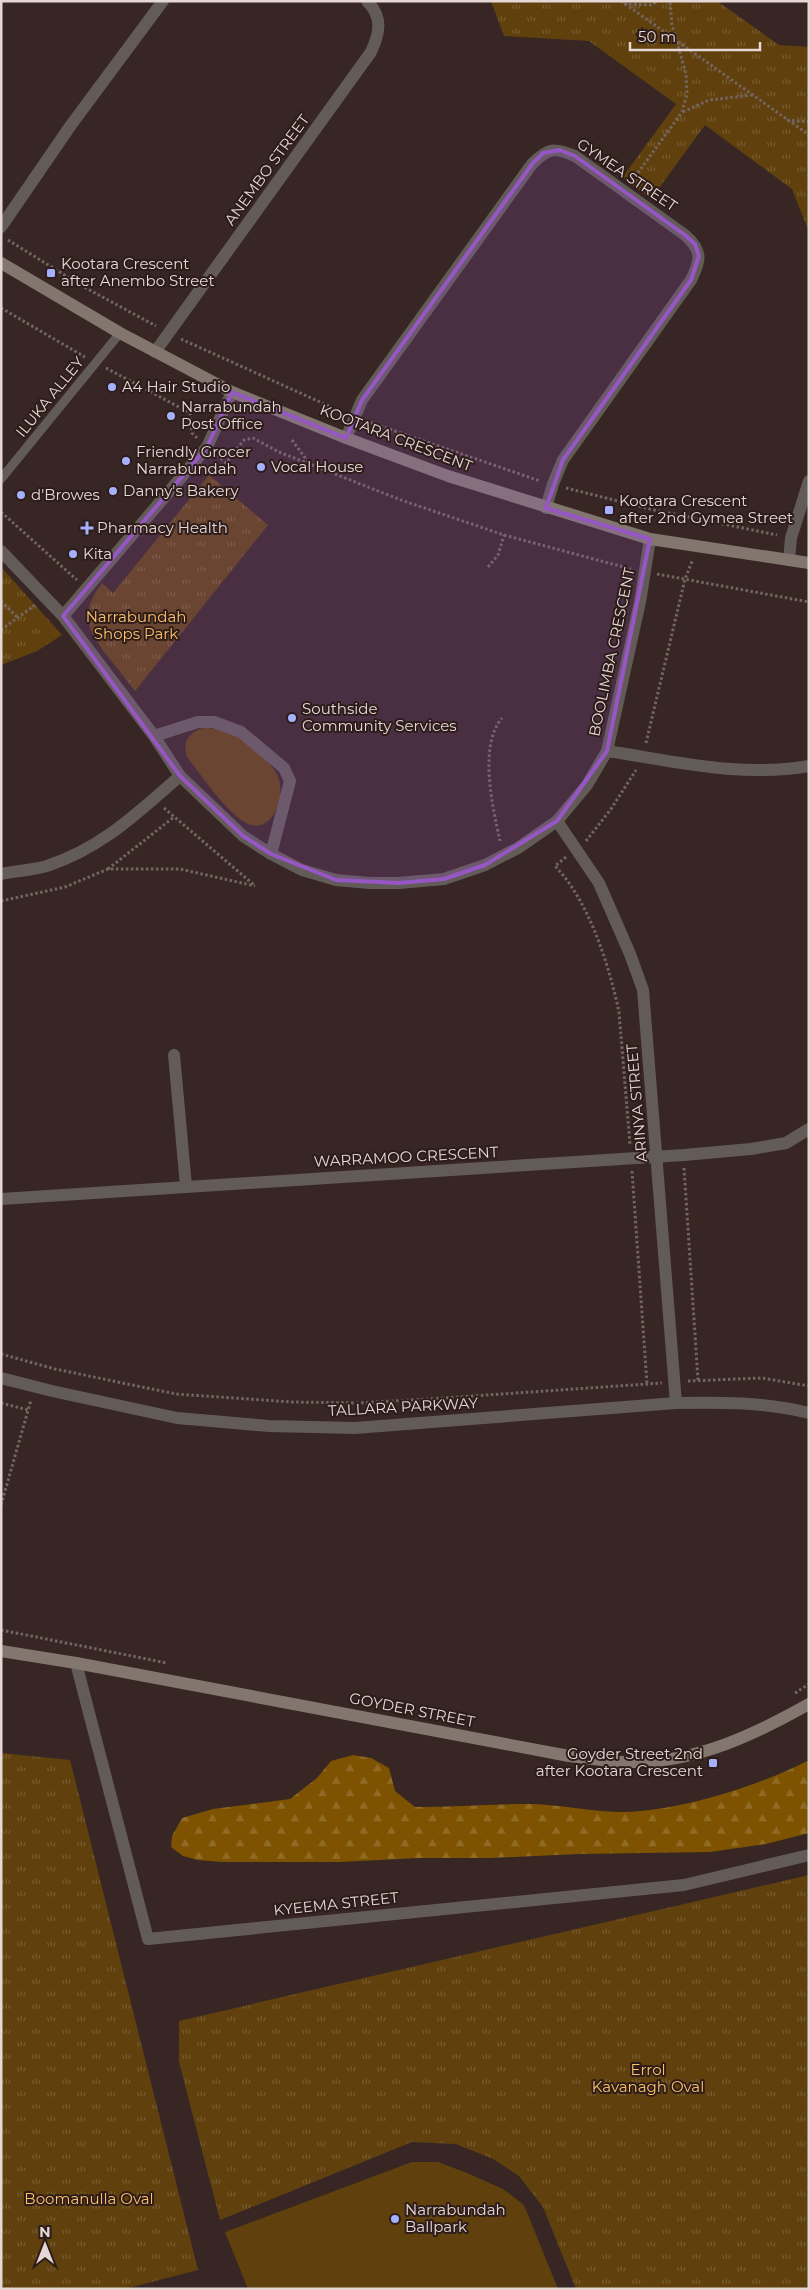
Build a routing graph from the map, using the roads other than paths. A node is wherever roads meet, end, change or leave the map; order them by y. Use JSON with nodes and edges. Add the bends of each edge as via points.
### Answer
{"nodes":[{"id":1,"x":163,"y":1,"type":"edge"},
{"id":2,"x":367,"y":1,"type":"edge"},
{"id":3,"x":1,"y":227,"type":"edge"},
{"id":4,"x":1,"y":263,"type":"edge"},
{"id":5,"x":120,"y":333,"type":"junction"},
{"id":6,"x":155,"y":352,"type":"junction"},
{"id":7,"x":232,"y":392,"type":"junction"},
{"id":8,"x":346,"y":438,"type":"junction"},
{"id":9,"x":1,"y":478,"type":"edge"},
{"id":10,"x":809,"y":481,"type":"edge"},
{"id":11,"x":546,"y":508,"type":"junction"},
{"id":12,"x":650,"y":539,"type":"junction"},
{"id":13,"x":1,"y":552,"type":"edge"},
{"id":14,"x":789,"y":560,"type":"junction"},
{"id":15,"x":809,"y":563,"type":"edge"},
{"id":16,"x":63,"y":616,"type":"junction"},
{"id":17,"x":154,"y":736,"type":"junction"},
{"id":18,"x":607,"y":752,"type":"junction"},
{"id":19,"x":809,"y":766,"type":"edge"},
{"id":20,"x":180,"y":776,"type":"junction"},
{"id":21,"x":557,"y":821,"type":"junction"},
{"id":22,"x":271,"y":854,"type":"junction"},
{"id":23,"x":1,"y":874,"type":"edge"},
{"id":24,"x":174,"y":1055,"type":"dead end"},
{"id":25,"x":809,"y":1129,"type":"edge"},
{"id":26,"x":658,"y":1157,"type":"junction"},
{"id":27,"x":186,"y":1186,"type":"junction"},
{"id":28,"x":1,"y":1199,"type":"edge"},
{"id":29,"x":1,"y":1378,"type":"edge"},
{"id":30,"x":676,"y":1403,"type":"junction"},
{"id":31,"x":809,"y":1413,"type":"edge"},
{"id":32,"x":1,"y":1651,"type":"edge"},
{"id":33,"x":76,"y":1663,"type":"junction"},
{"id":34,"x":809,"y":1704,"type":"edge"},
{"id":35,"x":809,"y":1855,"type":"edge"}],
"edges":[{"from":1,"to":3,"type":"street"},
{"from":2,"to":6,"type":"street","name":"ANEMBO STREET","via":[[373,7],[378,22],[379,37],[371,52]]},
{"from":4,"to":5,"type":"street","name":"KOOTARA CRESCENT"},
{"from":5,"to":6,"type":"street","name":"KOOTARA CRESCENT"},
{"from":5,"to":9,"type":"lane","name":"ILUKA ALLEY"},
{"from":6,"to":7,"type":"street","name":"KOOTARA CRESCENT"},
{"from":7,"to":8,"type":"street","name":"KOOTARA CRESCENT"},
{"from":7,"to":16,"type":"street","via":[[208,447]]},
{"from":8,"to":11,"type":"street","name":"KOOTARA CRESCENT"},
{"from":8,"to":11,"type":"street","name":"GYMEA STREET","via":[[362,400],[532,164],[543,153],[560,150],[575,156],[695,244],[699,256],[691,280],[563,460]]},
{"from":10,"to":14,"type":"street","via":[[791,538]]},
{"from":11,"to":12,"type":"street","name":"KOOTARA CRESCENT"},
{"from":12,"to":14,"type":"street","name":"KOOTARA CRESCENT"},
{"from":12,"to":18,"type":"street","name":"BOOLIMBA CRESCENT"},
{"from":13,"to":16,"type":"street","name":"BOOLIMBA CRESCENT"},
{"from":14,"to":15,"type":"street","name":"KOOTARA CRESCENT"},
{"from":16,"to":17,"type":"street","name":"BOOLIMBA CRESCENT"},
{"from":17,"to":20,"type":"street","name":"BOOLIMBA CRESCENT"},
{"from":17,"to":22,"type":"street","via":[[198,722],[214,722],[241,732],[284,768],[290,781]]},
{"from":18,"to":19,"type":"street","via":[[737,771]]},
{"from":18,"to":21,"type":"street","name":"BOOLIMBA CRESCENT"},
{"from":20,"to":22,"type":"street","name":"BOOLIMBA CRESCENT","via":[[243,836]]},
{"from":20,"to":23,"type":"street","via":[[116,832],[85,850],[46,866]]},
{"from":21,"to":22,"type":"street","name":"BOOLIMBA CRESCENT","via":[[485,865],[444,879],[369,884],[302,870]]},
{"from":21,"to":26,"type":"street","name":"ARINYA STREET","via":[[603,891],[643,990]]},
{"from":24,"to":27,"type":"street"},
{"from":25,"to":26,"type":"street","name":"WARRAMOO CRESCENT","via":[[786,1143]]},
{"from":26,"to":27,"type":"street","name":"WARRAMOO CRESCENT"},
{"from":26,"to":30,"type":"street","name":"ARINYA STREET"},
{"from":27,"to":28,"type":"street","name":"WARRAMOO CRESCENT"},
{"from":29,"to":30,"type":"street","name":"TALLARA PARKWAY","via":[[177,1418],[269,1426],[355,1428]]},
{"from":30,"to":31,"type":"street","name":"TALLARA PARKWAY","via":[[728,1402],[780,1406]]},
{"from":32,"to":33,"type":"street","name":"GOYDER STREET"},
{"from":33,"to":34,"type":"street","name":"GOYDER STREET","via":[[569,1756],[633,1762],[689,1756],[738,1741]]},
{"from":33,"to":35,"type":"street","name":"KYEEMA STREET","via":[[148,1939],[684,1885]]}]}
